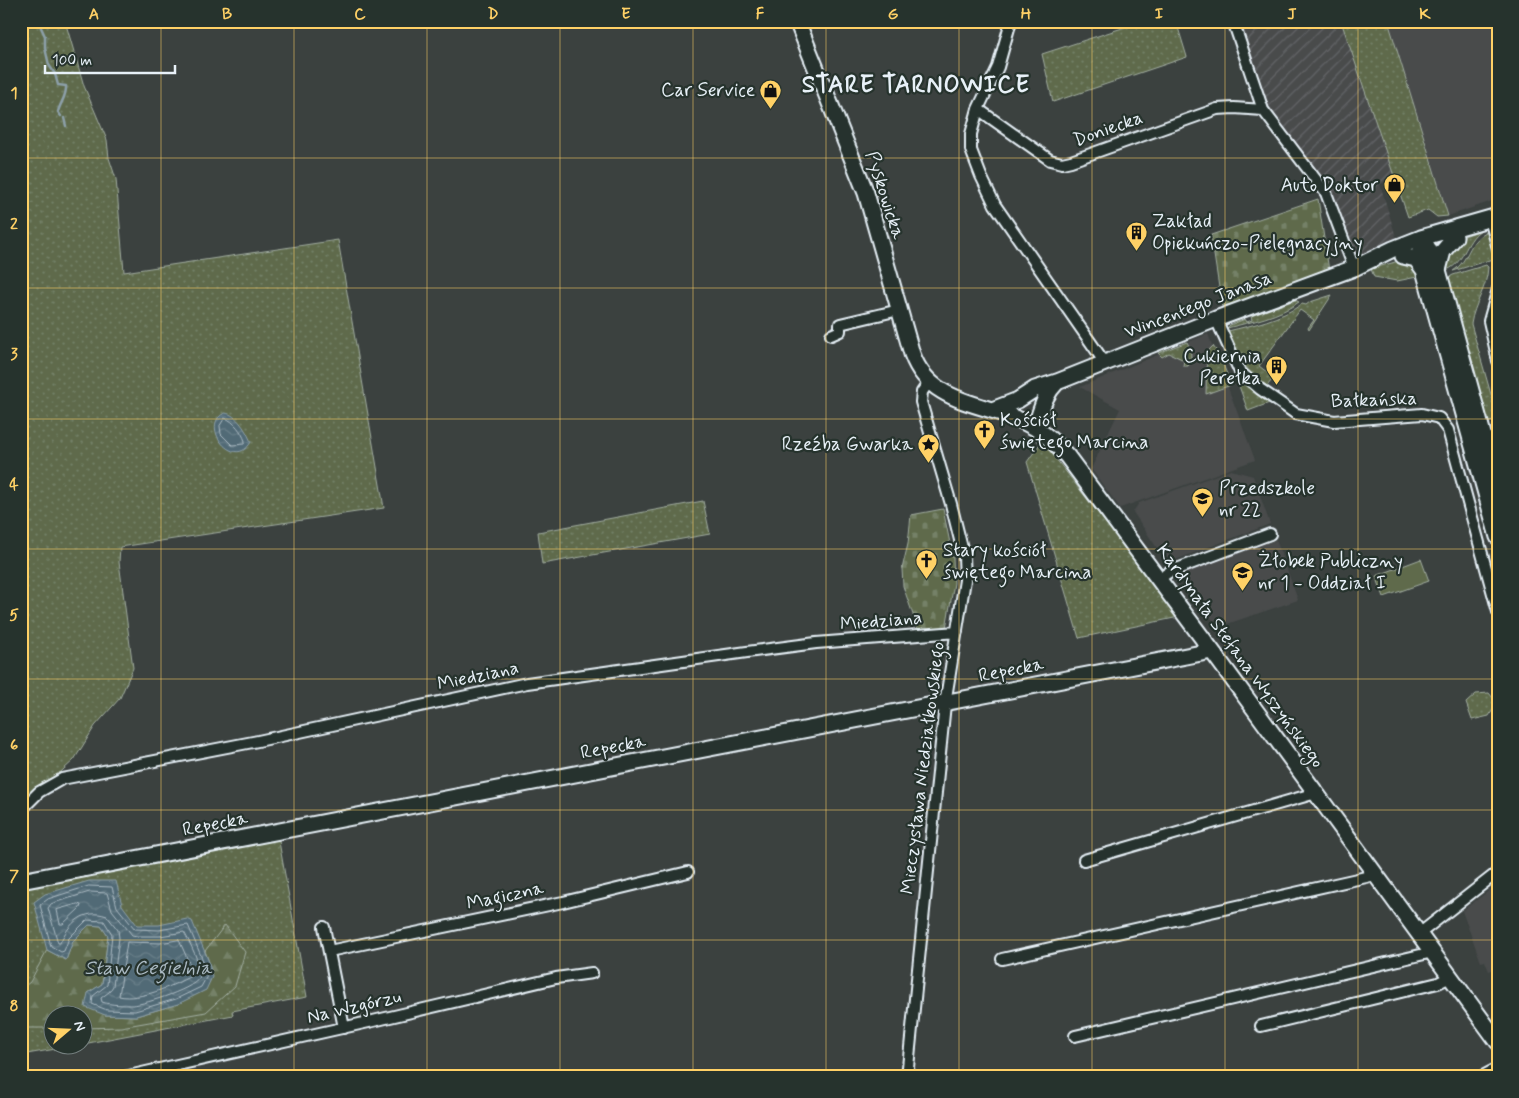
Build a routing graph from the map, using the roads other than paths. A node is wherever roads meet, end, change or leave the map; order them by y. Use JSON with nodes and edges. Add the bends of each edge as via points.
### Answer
{"nodes":[{"id":1,"x":797,"y":21,"type":"edge"},
{"id":2,"x":1011,"y":21,"type":"edge"},
{"id":3,"x":1233,"y":21,"type":"edge"},
{"id":4,"x":978,"y":109,"type":"junction"},
{"id":5,"x":1263,"y":110,"type":"junction"},
{"id":6,"x":1494,"y":218,"type":"edge"},
{"id":7,"x":1455,"y":237,"type":"junction"},
{"id":8,"x":1423,"y":246,"type":"junction"},
{"id":9,"x":1498,"y":248,"type":"edge"},
{"id":10,"x":1403,"y":256,"type":"junction"},
{"id":11,"x":1354,"y":268,"type":"junction"},
{"id":12,"x":1431,"y":270,"type":"junction"},
{"id":13,"x":1498,"y":289,"type":"edge"},
{"id":14,"x":899,"y":310,"type":"junction"},
{"id":15,"x":1216,"y":319,"type":"junction"},
{"id":16,"x":831,"y":335,"type":"dead end"},
{"id":17,"x":1498,"y":361,"type":"edge"},
{"id":18,"x":1105,"y":363,"type":"junction"},
{"id":19,"x":929,"y":382,"type":"junction"},
{"id":20,"x":1058,"y":382,"type":"junction"},
{"id":21,"x":1018,"y":400,"type":"junction"},
{"id":22,"x":992,"y":410,"type":"junction"},
{"id":23,"x":1013,"y":416,"type":"junction"},
{"id":24,"x":1035,"y":427,"type":"junction"},
{"id":25,"x":1498,"y":489,"type":"edge"},
{"id":26,"x":1270,"y":534,"type":"dead end"},
{"id":27,"x":1498,"y":537,"type":"edge"},
{"id":28,"x":1159,"y":579,"type":"junction"},
{"id":29,"x":1498,"y":612,"type":"edge"},
{"id":30,"x":957,"y":632,"type":"junction"},
{"id":31,"x":1212,"y":651,"type":"junction"},
{"id":32,"x":945,"y":704,"type":"junction"},
{"id":33,"x":1316,"y":793,"type":"junction"},
{"id":34,"x":21,"y":810,"type":"edge"},
{"id":35,"x":1084,"y":860,"type":"dead end"},
{"id":36,"x":688,"y":872,"type":"dead end"},
{"id":37,"x":1498,"y":872,"type":"edge"},
{"id":38,"x":1375,"y":875,"type":"junction"},
{"id":39,"x":21,"y":881,"type":"edge"},
{"id":40,"x":324,"y":927,"type":"dead end"},
{"id":41,"x":1419,"y":934,"type":"junction"},
{"id":42,"x":329,"y":951,"type":"junction"},
{"id":43,"x":1433,"y":952,"type":"junction"},
{"id":44,"x":1002,"y":959,"type":"dead end"},
{"id":45,"x":592,"y":974,"type":"dead end"},
{"id":46,"x":1450,"y":977,"type":"junction"},
{"id":47,"x":1262,"y":1026,"type":"dead end"},
{"id":48,"x":344,"y":1028,"type":"junction"},
{"id":49,"x":1075,"y":1036,"type":"dead end"},
{"id":50,"x":1498,"y":1042,"type":"edge"},
{"id":51,"x":1498,"y":1068,"type":"edge"},
{"id":52,"x":124,"y":1077,"type":"edge"},
{"id":53,"x":907,"y":1077,"type":"edge"},
{"id":54,"x":1481,"y":1077,"type":"edge"}],
"edges":[{"from":1,"to":14,"type":"street","name":"Pyskowicka","via":[[866,193]]},
{"from":2,"to":4,"type":"street","via":[[998,67]]},
{"from":3,"to":5,"type":"street"},
{"from":4,"to":5,"type":"street","name":"Doniecka","via":[[1050,160],[1062,163],[1217,109]]},
{"from":4,"to":18,"type":"street","via":[[971,134],[971,150],[980,176],[995,205]]},
{"from":5,"to":11,"type":"street","via":[[1326,193]]},
{"from":6,"to":7,"type":"street","name":"Wincentego Janasa"},
{"from":6,"to":8,"type":"street","name":"Wincentego Janasa"},
{"from":6,"to":9,"type":"street"},
{"from":7,"to":8,"type":"street","name":"Wincentego Janasa"},
{"from":7,"to":12,"type":"street"},
{"from":8,"to":10,"type":"street","name":"Wincentego Janasa"},
{"from":8,"to":11,"type":"street","name":"Wincentego Janasa","via":[[1393,249]]},
{"from":8,"to":12,"type":"street"},
{"from":10,"to":11,"type":"street","name":"Wincentego Janasa"},
{"from":10,"to":12,"type":"street"},
{"from":11,"to":15,"type":"street","name":"Wincentego Janasa"},
{"from":12,"to":25,"type":"street"},
{"from":12,"to":27,"type":"street"},
{"from":13,"to":17,"type":"street","via":[[1489,321]]},
{"from":14,"to":16,"type":"street","via":[[840,324],[840,331]]},
{"from":14,"to":19,"type":"street","name":"Pyskowicka","via":[[915,362]]},
{"from":15,"to":18,"type":"street","name":"Wincentego Janasa"},
{"from":15,"to":29,"type":"street","name":"Bałkańska","via":[[1240,372],[1296,414],[1334,421],[1422,414],[1439,418],[1448,430]]},
{"from":18,"to":20,"type":"street","name":"Wincentego Janasa"},
{"from":19,"to":22,"type":"street","name":"Kardynała Stefana Wyszyńskiego","via":[[946,394]]},
{"from":19,"to":30,"type":"street","name":"Mieczysława Niedziałkowskiego","via":[[922,392],[921,402],[964,556],[965,580]]},
{"from":20,"to":21,"type":"street","name":"Wincentego Janasa","via":[[1036,389]]},
{"from":20,"to":24,"type":"street","via":[[1048,392]]},
{"from":21,"to":22,"type":"street","name":"Wincentego Janasa"},
{"from":21,"to":23,"type":"street","via":[[1012,410]]},
{"from":22,"to":23,"type":"street","name":"Kardynała Stefana Wyszyńskiego"},
{"from":23,"to":24,"type":"street","name":"Kardynała Stefana Wyszyńskiego"},
{"from":24,"to":28,"type":"street","name":"Kardynała Stefana Wyszyńskiego","via":[[1067,456]]},
{"from":26,"to":28,"type":"street","via":[[1169,572]]},
{"from":28,"to":31,"type":"street","name":"Kardynała Stefana Wyszyńskiego"},
{"from":30,"to":32,"type":"street","name":"Mieczysława Niedziałkowskiego"},
{"from":30,"to":34,"type":"street","name":"Miedziana","via":[[787,647],[527,683],[62,779],[39,792]]},
{"from":31,"to":32,"type":"street","name":"Repecka"},
{"from":31,"to":33,"type":"street","name":"Kardynała Stefana Wyszyńskiego"},
{"from":32,"to":39,"type":"street","name":"Repecka"},
{"from":32,"to":53,"type":"street","name":"Mieczysława Niedziałkowskiego"},
{"from":33,"to":35,"type":"street"},
{"from":33,"to":38,"type":"street","name":"Kardynała Stefana Wyszyńskiego"},
{"from":36,"to":42,"type":"street","name":"Magiczna"},
{"from":37,"to":41,"type":"street"},
{"from":38,"to":41,"type":"street","name":"Kardynała Stefana Wyszyńskiego"},
{"from":38,"to":44,"type":"street"},
{"from":40,"to":42,"type":"street"},
{"from":41,"to":43,"type":"street","name":"Kardynała Stefana Wyszyńskiego"},
{"from":42,"to":48,"type":"street"},
{"from":43,"to":46,"type":"street","name":"Kardynała Stefana Wyszyńskiego"},
{"from":43,"to":49,"type":"street"},
{"from":45,"to":48,"type":"street","name":"Na Wzgórzu","via":[[556,978]]},
{"from":46,"to":47,"type":"street","via":[[1438,983]]},
{"from":46,"to":50,"type":"street","name":"Kardynała Stefana Wyszyńskiego"},
{"from":48,"to":52,"type":"street","name":"Na Wzgórzu"},
{"from":51,"to":54,"type":"street"}]}
